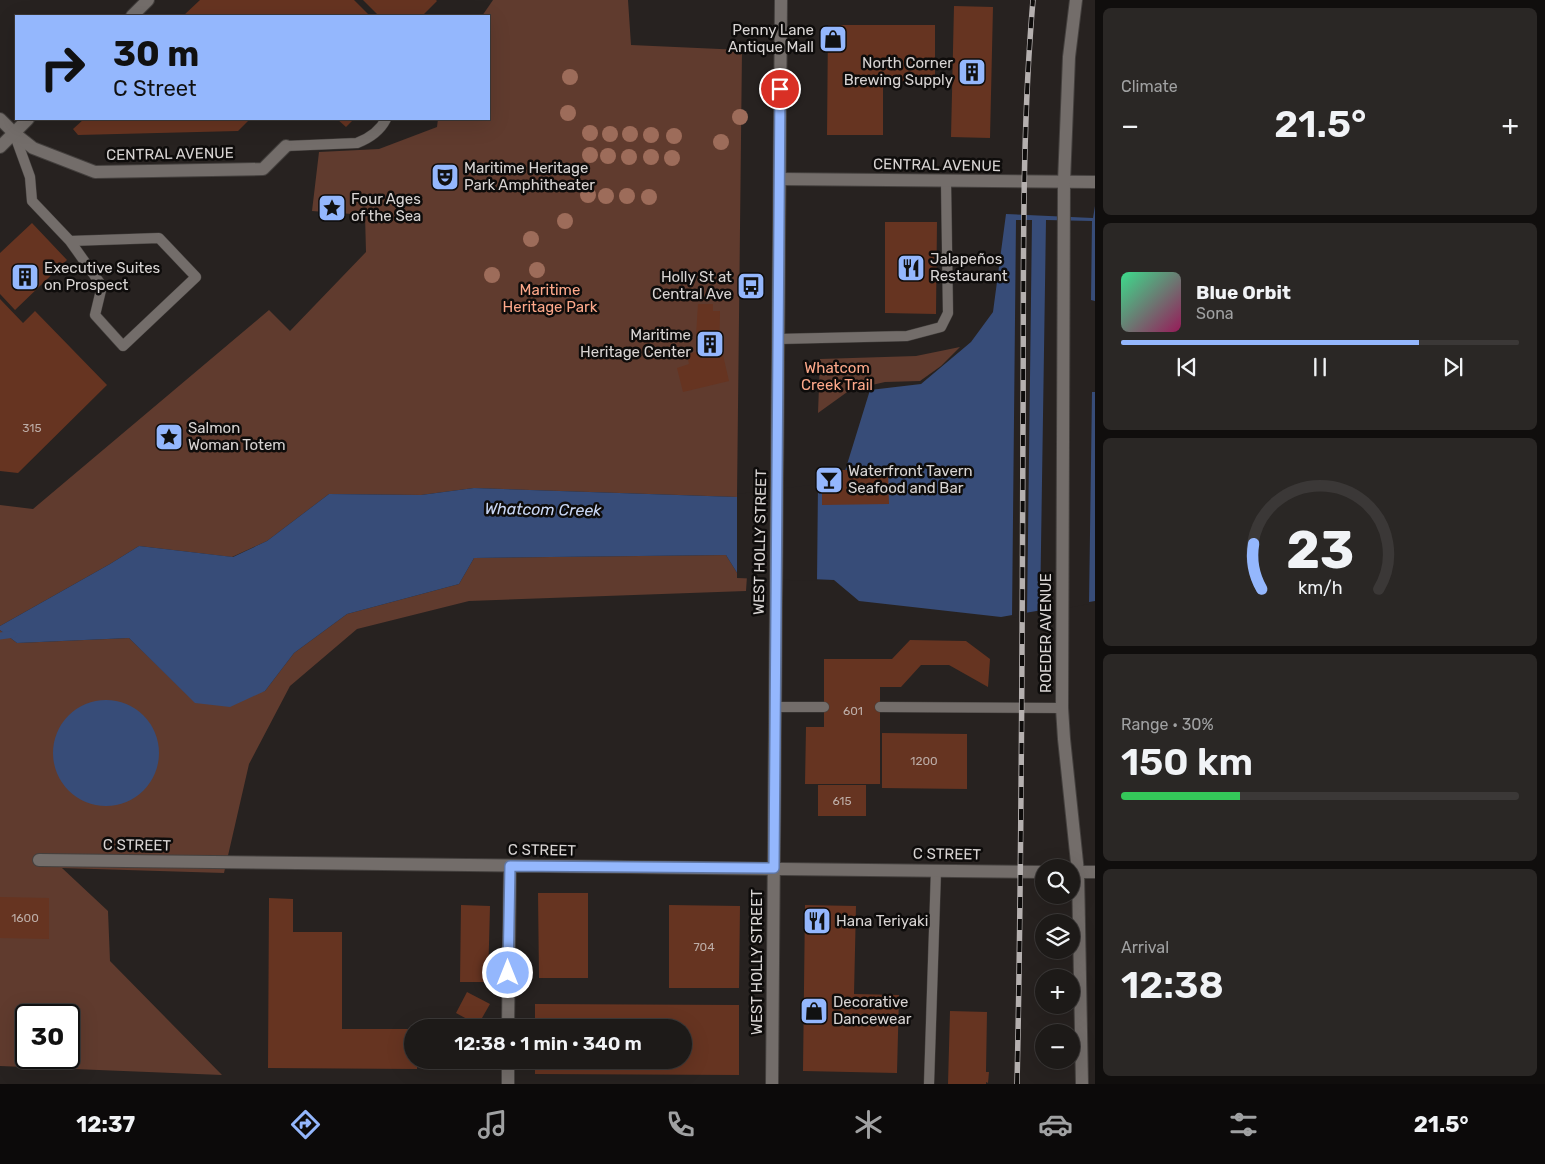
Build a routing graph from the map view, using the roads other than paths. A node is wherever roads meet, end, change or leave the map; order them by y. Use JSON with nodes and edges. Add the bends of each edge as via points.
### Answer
{"nodes":[{"id":1,"x":148,"y":0,"type":"edge"},
{"id":2,"x":781,"y":0,"type":"edge"},
{"id":3,"x":1076,"y":0,"type":"edge"},
{"id":4,"x":133,"y":15,"type":"edge"},
{"id":5,"x":0,"y":119,"type":"edge"},
{"id":6,"x":27,"y":120,"type":"edge"},
{"id":7,"x":386,"y":120,"type":"edge"},
{"id":8,"x":14,"y":134,"type":"junction"},
{"id":9,"x":286,"y":146,"type":"joint"},
{"id":10,"x":0,"y":147,"type":"edge"},
{"id":11,"x":780,"y":179,"type":"junction"},
{"id":12,"x":946,"y":181,"type":"junction"},
{"id":13,"x":1064,"y":182,"type":"junction"},
{"id":14,"x":1091,"y":182,"type":"edge"},
{"id":15,"x":70,"y":241,"type":"junction"},
{"id":16,"x":778,"y":338,"type":"junction"},
{"id":17,"x":775,"y":707,"type":"junction"},
{"id":18,"x":824,"y":707,"type":"dead end"},
{"id":19,"x":880,"y":707,"type":"dead end"},
{"id":20,"x":1062,"y":708,"type":"junction"},
{"id":21,"x":1074,"y":859,"type":"edge"},
{"id":22,"x":39,"y":860,"type":"dead end"},
{"id":23,"x":510,"y":866,"type":"junction"},
{"id":24,"x":774,"y":868,"type":"junction"},
{"id":25,"x":936,"y":870,"type":"junction"},
{"id":26,"x":1035,"y":872,"type":"edge"},
{"id":27,"x":1080,"y":872,"type":"edge"},
{"id":28,"x":1095,"y":872,"type":"edge"},
{"id":29,"x":1076,"y":904,"type":"edge"},
{"id":30,"x":508,"y":1019,"type":"edge"},
{"id":31,"x":508,"y":1069,"type":"edge"},
{"id":32,"x":508,"y":1084,"type":"edge"},
{"id":33,"x":772,"y":1084,"type":"edge"},
{"id":34,"x":929,"y":1084,"type":"edge"},
{"id":35,"x":1082,"y":1084,"type":"edge"}],
"edges":[{"from":1,"to":4,"type":"main road"},
{"from":2,"to":11,"type":"main road","name":"WEST HOLLY STREET"},
{"from":3,"to":13,"type":"main road","name":"ROEDER AVENUE","via":[[1069,57]]},
{"from":5,"to":8,"type":"main road","name":"CENTRAL AVENUE"},
{"from":6,"to":8,"type":"main road"},
{"from":7,"to":9,"type":"lane","via":[[368,139],[358,143]]},
{"from":8,"to":9,"type":"main road","name":"CENTRAL AVENUE","via":[[33,148],[95,172],[264,169]]},
{"from":8,"to":10,"type":"main road"},
{"from":8,"to":15,"type":"lane","via":[[30,176],[32,201]]},
{"from":11,"to":12,"type":"main road","name":"CENTRAL AVENUE"},
{"from":11,"to":16,"type":"main road","name":"WEST HOLLY STREET"},
{"from":12,"to":13,"type":"main road","name":"CENTRAL AVENUE"},
{"from":12,"to":16,"type":"lane","via":[[948,313],[941,327],[907,336]]},
{"from":13,"to":14,"type":"main road","name":"CENTRAL AVENUE"},
{"from":13,"to":20,"type":"main road","name":"ROEDER AVENUE"},
{"from":15,"to":15,"type":"lane","via":[[159,238],[196,277],[123,346],[95,315],[102,286]]},
{"from":16,"to":17,"type":"main road","name":"WEST HOLLY STREET"},
{"from":17,"to":18,"type":"lane"},
{"from":17,"to":24,"type":"main road","name":"WEST HOLLY STREET"},
{"from":19,"to":20,"type":"lane"},
{"from":20,"to":21,"type":"main road","name":"ROEDER AVENUE"},
{"from":22,"to":23,"type":"main road","name":"C STREET"},
{"from":23,"to":24,"type":"main road","name":"C STREET"},
{"from":23,"to":30,"type":"main road"},
{"from":24,"to":25,"type":"main road","name":"C STREET"},
{"from":24,"to":33,"type":"main road","name":"WEST HOLLY STREET"},
{"from":25,"to":26,"type":"main road","name":"C STREET"},
{"from":25,"to":34,"type":"lane"},
{"from":27,"to":28,"type":"main road"},
{"from":29,"to":35,"type":"main road","name":"ROEDER AVENUE"},
{"from":31,"to":32,"type":"main road"}]}
